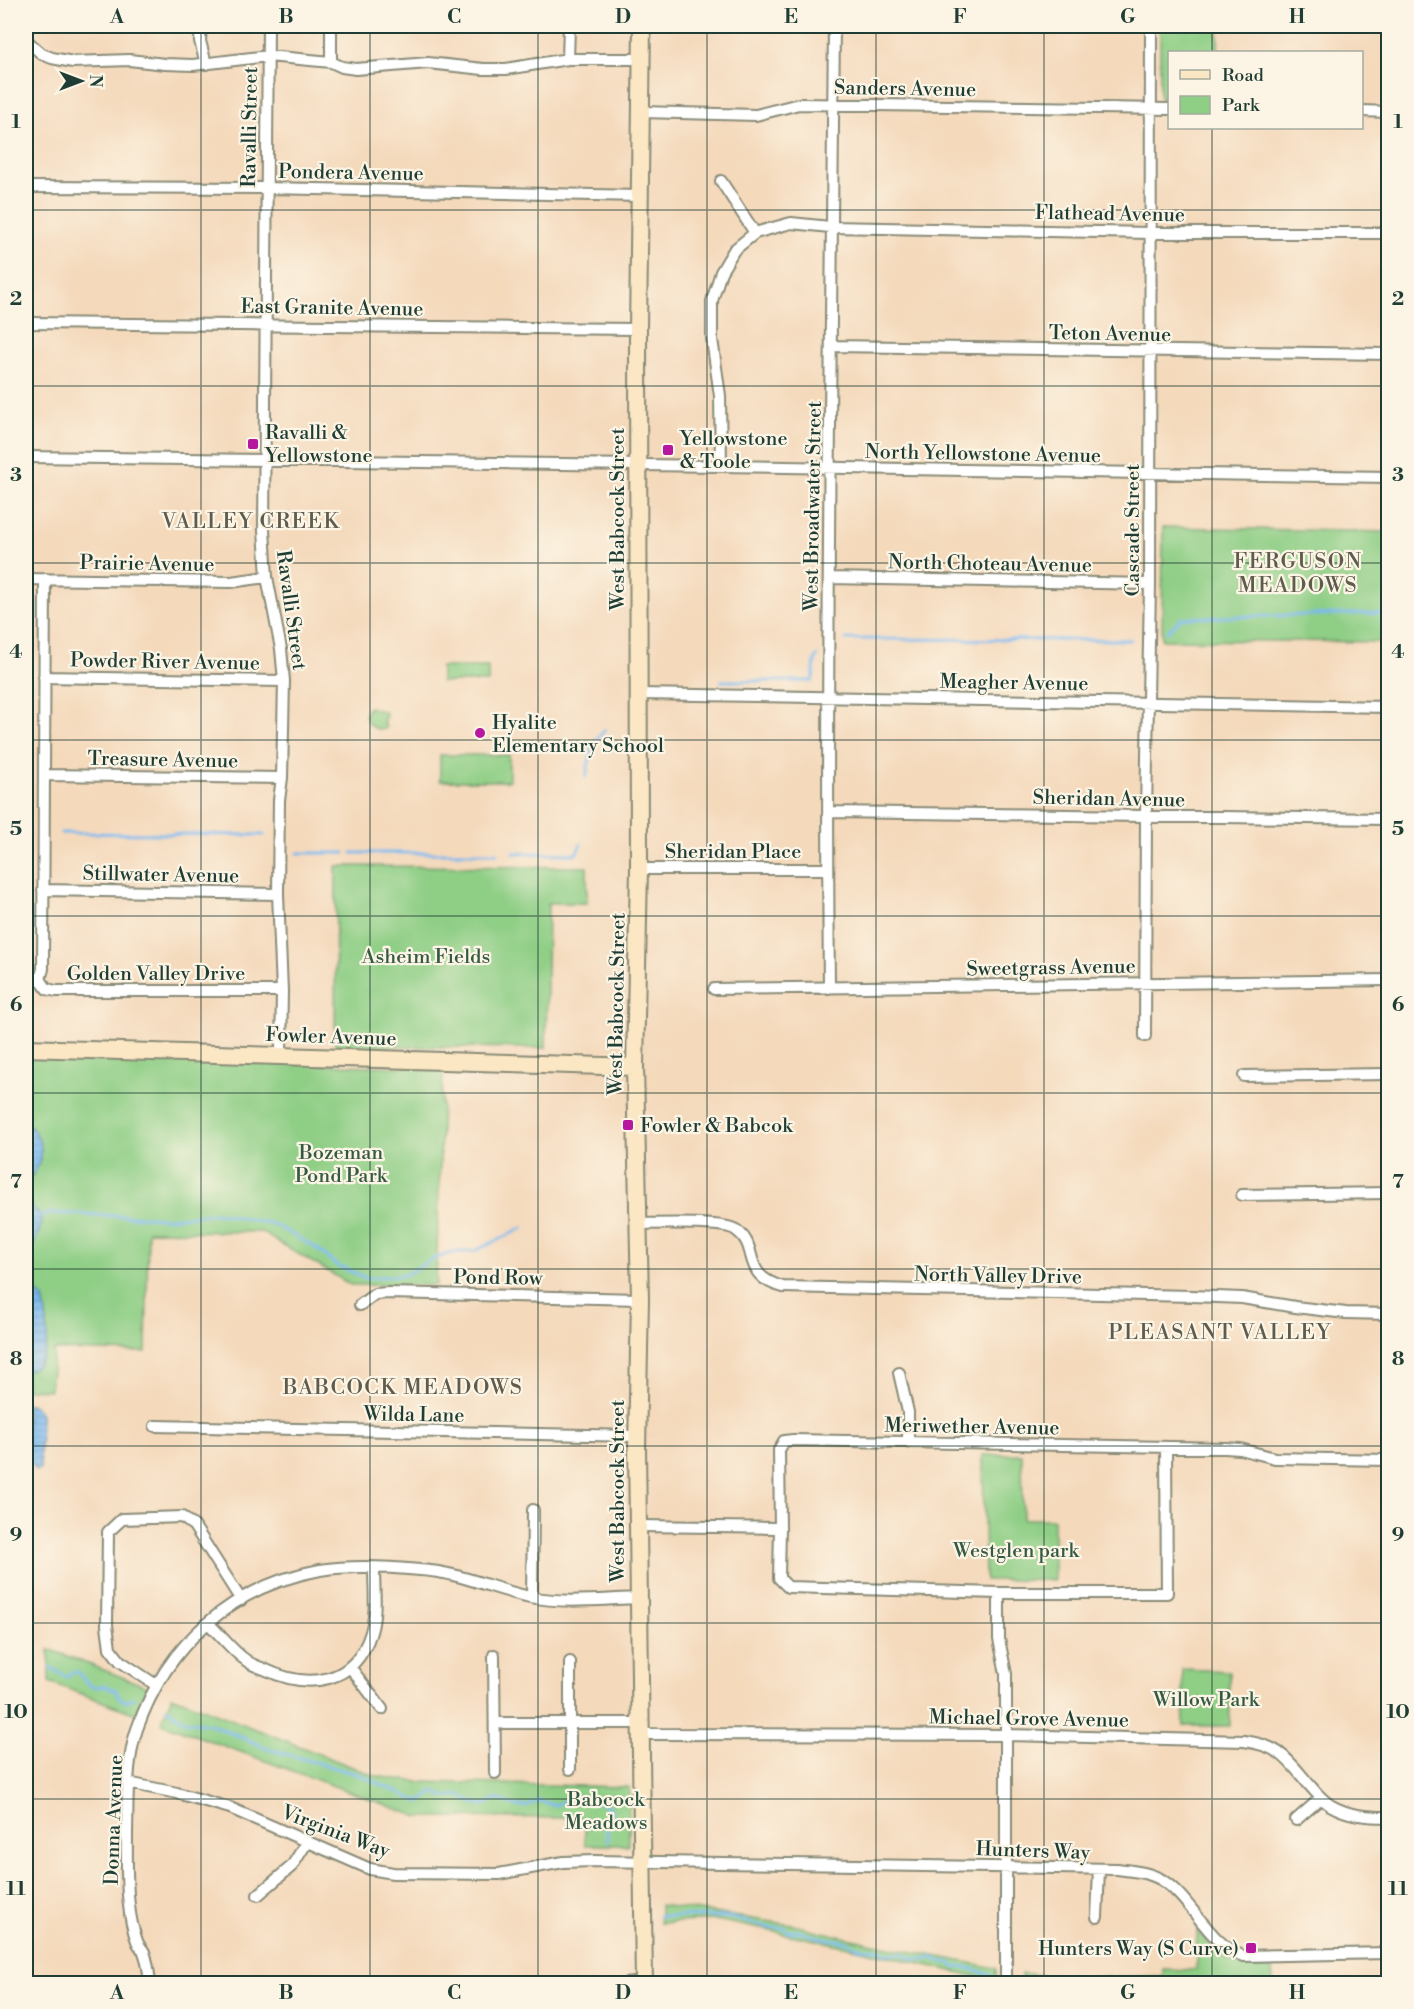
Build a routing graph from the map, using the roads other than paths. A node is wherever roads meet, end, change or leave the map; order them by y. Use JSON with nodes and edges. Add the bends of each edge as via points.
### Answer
{"nodes":[{"id":1,"x":201,"y":26,"type":"edge"},
{"id":2,"x":268,"y":26,"type":"edge"},
{"id":3,"x":331,"y":26,"type":"edge"},
{"id":4,"x":569,"y":26,"type":"edge"},
{"id":5,"x":642,"y":26,"type":"edge"},
{"id":6,"x":834,"y":26,"type":"edge"},
{"id":7,"x":1151,"y":26,"type":"edge"},
{"id":8,"x":26,"y":40,"type":"edge"},
{"id":9,"x":268,"y":56,"type":"junction"},
{"id":10,"x":568,"y":59,"type":"junction"},
{"id":11,"x":642,"y":59,"type":"junction"},
{"id":12,"x":331,"y":62,"type":"junction"},
{"id":13,"x":206,"y":64,"type":"junction"},
{"id":14,"x":833,"y":105,"type":"junction"},
{"id":15,"x":1152,"y":109,"type":"junction"},
{"id":16,"x":1168,"y":109,"type":"edge"},
{"id":17,"x":1363,"y":111,"type":"edge"},
{"id":18,"x":641,"y":112,"type":"junction"},
{"id":19,"x":1389,"y":112,"type":"edge"},
{"id":20,"x":721,"y":181,"type":"dead end"},
{"id":21,"x":26,"y":187,"type":"edge"},
{"id":22,"x":267,"y":188,"type":"junction"},
{"id":23,"x":640,"y":196,"type":"junction"},
{"id":24,"x":830,"y":227,"type":"junction"},
{"id":25,"x":1389,"y":232,"type":"edge"},
{"id":26,"x":754,"y":233,"type":"junction"},
{"id":27,"x":1152,"y":233,"type":"junction"},
{"id":28,"x":26,"y":323,"type":"edge"},
{"id":29,"x":265,"y":324,"type":"junction"},
{"id":30,"x":638,"y":329,"type":"junction"},
{"id":31,"x":832,"y":346,"type":"junction"},
{"id":32,"x":1150,"y":352,"type":"junction"},
{"id":33,"x":1389,"y":354,"type":"edge"},
{"id":34,"x":26,"y":457,"type":"edge"},
{"id":35,"x":265,"y":460,"type":"junction"},
{"id":36,"x":638,"y":466,"type":"junction"},
{"id":37,"x":721,"y":466,"type":"junction"},
{"id":38,"x":829,"y":468,"type":"junction"},
{"id":39,"x":1150,"y":474,"type":"junction"},
{"id":40,"x":1389,"y":477,"type":"edge"},
{"id":41,"x":267,"y":577,"type":"junction"},
{"id":42,"x":829,"y":578,"type":"junction"},
{"id":43,"x":26,"y":579,"type":"edge"},
{"id":44,"x":45,"y":579,"type":"junction"},
{"id":45,"x":1150,"y":584,"type":"junction"},
{"id":46,"x":44,"y":677,"type":"junction"},
{"id":47,"x":284,"y":681,"type":"junction"},
{"id":48,"x":639,"y":694,"type":"junction"},
{"id":49,"x":828,"y":697,"type":"junction"},
{"id":50,"x":1149,"y":702,"type":"junction"},
{"id":51,"x":1389,"y":707,"type":"edge"},
{"id":52,"x":44,"y":775,"type":"junction"},
{"id":53,"x":282,"y":778,"type":"junction"},
{"id":54,"x":829,"y":812,"type":"junction"},
{"id":55,"x":1146,"y":816,"type":"junction"},
{"id":56,"x":1389,"y":819,"type":"edge"},
{"id":57,"x":639,"y":869,"type":"junction"},
{"id":58,"x":828,"y":869,"type":"junction"},
{"id":59,"x":43,"y":890,"type":"junction"},
{"id":60,"x":278,"y":894,"type":"junction"},
{"id":61,"x":1389,"y":981,"type":"edge"},
{"id":62,"x":1144,"y":984,"type":"junction"},
{"id":63,"x":714,"y":988,"type":"dead end"},
{"id":64,"x":829,"y":988,"type":"junction"},
{"id":65,"x":282,"y":991,"type":"junction"},
{"id":66,"x":1145,"y":1036,"type":"dead end"},
{"id":67,"x":26,"y":1048,"type":"edge"},
{"id":68,"x":281,"y":1054,"type":"junction"},
{"id":69,"x":635,"y":1067,"type":"junction"},
{"id":70,"x":1389,"y":1074,"type":"edge"},
{"id":71,"x":1244,"y":1076,"type":"dead end"},
{"id":72,"x":1389,"y":1193,"type":"edge"},
{"id":73,"x":1242,"y":1195,"type":"dead end"},
{"id":74,"x":638,"y":1224,"type":"junction"},
{"id":75,"x":640,"y":1299,"type":"junction"},
{"id":76,"x":360,"y":1305,"type":"dead end"},
{"id":77,"x":1389,"y":1314,"type":"edge"},
{"id":78,"x":899,"y":1372,"type":"dead end"},
{"id":79,"x":155,"y":1426,"type":"dead end"},
{"id":80,"x":637,"y":1436,"type":"junction"},
{"id":81,"x":908,"y":1443,"type":"junction"},
{"id":82,"x":1166,"y":1447,"type":"junction"},
{"id":83,"x":1389,"y":1460,"type":"edge"},
{"id":84,"x":533,"y":1510,"type":"dead end"},
{"id":85,"x":638,"y":1526,"type":"junction"},
{"id":86,"x":780,"y":1528,"type":"junction"},
{"id":87,"x":374,"y":1568,"type":"junction"},
{"id":88,"x":999,"y":1593,"type":"junction"},
{"id":89,"x":532,"y":1598,"type":"junction"},
{"id":90,"x":639,"y":1598,"type":"junction"},
{"id":91,"x":241,"y":1600,"type":"junction"},
{"id":92,"x":208,"y":1623,"type":"junction"},
{"id":93,"x":494,"y":1656,"type":"dead end"},
{"id":94,"x":570,"y":1662,"type":"dead end"},
{"id":95,"x":350,"y":1667,"type":"junction"},
{"id":96,"x":156,"y":1685,"type":"junction"},
{"id":97,"x":382,"y":1709,"type":"dead end"},
{"id":98,"x":495,"y":1723,"type":"junction"},
{"id":99,"x":570,"y":1723,"type":"junction"},
{"id":100,"x":641,"y":1728,"type":"junction"},
{"id":101,"x":1006,"y":1735,"type":"junction"},
{"id":102,"x":570,"y":1769,"type":"dead end"},
{"id":103,"x":495,"y":1773,"type":"dead end"},
{"id":104,"x":128,"y":1783,"type":"junction"},
{"id":105,"x":1321,"y":1798,"type":"junction"},
{"id":106,"x":1389,"y":1817,"type":"edge"},
{"id":107,"x":1296,"y":1820,"type":"dead end"},
{"id":108,"x":307,"y":1842,"type":"junction"},
{"id":109,"x":643,"y":1861,"type":"junction"},
{"id":110,"x":1006,"y":1866,"type":"junction"},
{"id":111,"x":1099,"y":1869,"type":"junction"},
{"id":112,"x":258,"y":1895,"type":"dead end"},
{"id":113,"x":1097,"y":1917,"type":"dead end"},
{"id":114,"x":1389,"y":1953,"type":"edge"},
{"id":115,"x":150,"y":1983,"type":"edge"},
{"id":116,"x":626,"y":1983,"type":"edge"},
{"id":117,"x":644,"y":1983,"type":"edge"},
{"id":118,"x":1006,"y":1983,"type":"edge"}],
"edges":[{"from":1,"to":13,"type":"street"},
{"from":2,"to":9,"type":"street","name":"Ravalli Street"},
{"from":3,"to":12,"type":"street"},
{"from":4,"to":10,"type":"street"},
{"from":5,"to":11,"type":"street","name":"West Babcock Street"},
{"from":6,"to":14,"type":"street","name":"West Broadwater Street"},
{"from":7,"to":15,"type":"street","name":"Cascade Street"},
{"from":8,"to":13,"type":"street","via":[[42,54],[63,61]]},
{"from":9,"to":12,"type":"street"},
{"from":9,"to":13,"type":"street"},
{"from":9,"to":22,"type":"street","name":"Ravalli Street"},
{"from":10,"to":11,"type":"street"},
{"from":10,"to":12,"type":"street","via":[[507,69],[428,63],[367,69]]},
{"from":11,"to":18,"type":"street","name":"West Babcock Street"},
{"from":14,"to":15,"type":"street","name":"Sanders Avenue"},
{"from":14,"to":18,"type":"street","name":"Sanders Avenue","via":[[799,104],[756,115]]},
{"from":14,"to":24,"type":"street","name":"West Broadwater Street"},
{"from":15,"to":16,"type":"street","name":"Sanders Avenue"},
{"from":15,"to":27,"type":"street","name":"Cascade Street"},
{"from":17,"to":19,"type":"street"},
{"from":18,"to":23,"type":"street","name":"West Babcock Street"},
{"from":20,"to":26,"type":"street"},
{"from":21,"to":22,"type":"street","name":"Pondera Avenue"},
{"from":22,"to":23,"type":"street","name":"Pondera Avenue"},
{"from":22,"to":29,"type":"street","name":"Ravalli Street"},
{"from":23,"to":30,"type":"street","name":"West Babcock Street"},
{"from":24,"to":26,"type":"street","name":"Flathead Avenue","via":[[791,223]]},
{"from":24,"to":27,"type":"street","name":"Flathead Avenue"},
{"from":24,"to":31,"type":"street","name":"West Broadwater Street"},
{"from":25,"to":27,"type":"street","name":"Flathead Avenue"},
{"from":26,"to":37,"type":"street","via":[[734,250],[721,272],[712,301]]},
{"from":27,"to":32,"type":"street","name":"Cascade Street"},
{"from":28,"to":29,"type":"street","name":"East Granite Avenue"},
{"from":29,"to":30,"type":"street","name":"East Granite Avenue"},
{"from":29,"to":35,"type":"street","name":"Ravalli Street"},
{"from":30,"to":36,"type":"street","name":"West Babcock Street"},
{"from":31,"to":32,"type":"street","name":"Teton Avenue"},
{"from":31,"to":38,"type":"street","name":"West Broadwater Street"},
{"from":32,"to":33,"type":"street","name":"Teton Avenue"},
{"from":32,"to":39,"type":"street","name":"Cascade Street"},
{"from":34,"to":35,"type":"street","name":"North Yellowstone Avenue"},
{"from":35,"to":36,"type":"street","name":"North Yellowstone Avenue"},
{"from":35,"to":41,"type":"street","name":"Ravalli Street"},
{"from":36,"to":37,"type":"street","name":"North Yellowstone Avenue"},
{"from":36,"to":48,"type":"street","name":"West Babcock Street"},
{"from":37,"to":38,"type":"street","name":"North Yellowstone Avenue"},
{"from":38,"to":39,"type":"street","name":"North Yellowstone Avenue"},
{"from":38,"to":42,"type":"street","name":"West Broadwater Street"},
{"from":39,"to":40,"type":"street","name":"North Yellowstone Avenue"},
{"from":39,"to":45,"type":"street","name":"Cascade Street"},
{"from":41,"to":44,"type":"street","name":"Prairie Avenue","via":[[231,582]]},
{"from":41,"to":47,"type":"street","name":"Ravalli Street"},
{"from":42,"to":45,"type":"street","name":"North Choteau Avenue"},
{"from":42,"to":49,"type":"street","name":"West Broadwater Street"},
{"from":43,"to":44,"type":"street","name":"Prairie Avenue"},
{"from":44,"to":46,"type":"street","name":"Golden Valley Drive"},
{"from":45,"to":50,"type":"street","name":"Cascade Street"},
{"from":46,"to":47,"type":"street","name":"Powder River Avenue"},
{"from":46,"to":52,"type":"street","name":"Golden Valley Drive"},
{"from":47,"to":53,"type":"street","name":"Ravalli Street"},
{"from":48,"to":49,"type":"street","name":"Meagher Avenue"},
{"from":48,"to":57,"type":"street","name":"West Babcock Street"},
{"from":49,"to":50,"type":"street","name":"Meagher Avenue"},
{"from":49,"to":54,"type":"street","name":"West Broadwater Street"},
{"from":50,"to":51,"type":"street","name":"Meagher Avenue"},
{"from":50,"to":55,"type":"street","name":"Cascade Street"},
{"from":52,"to":53,"type":"street","name":"Treasure Avenue"},
{"from":52,"to":59,"type":"street","name":"Golden Valley Drive"},
{"from":53,"to":60,"type":"street","name":"Ravalli Street"},
{"from":54,"to":55,"type":"street","name":"Sheridan Avenue"},
{"from":54,"to":58,"type":"street","name":"West Broadwater Street"},
{"from":55,"to":56,"type":"street","name":"Sheridan Avenue"},
{"from":55,"to":62,"type":"street","name":"Cascade Street"},
{"from":57,"to":58,"type":"street","name":"Sheridan Place"},
{"from":57,"to":69,"type":"street","name":"West Babcock Street"},
{"from":58,"to":64,"type":"street","name":"West Broadwater Street"},
{"from":59,"to":60,"type":"street","name":"Stillwater Avenue"},
{"from":59,"to":65,"type":"street","name":"Golden Valley Drive","via":[[40,979],[47,989]]},
{"from":60,"to":65,"type":"street","name":"Ravalli Street"},
{"from":61,"to":62,"type":"street","name":"Sweetgrass Avenue"},
{"from":62,"to":64,"type":"street","name":"Sweetgrass Avenue"},
{"from":62,"to":66,"type":"street","name":"Cascade Street"},
{"from":63,"to":64,"type":"street","name":"Sweetgrass Avenue"},
{"from":65,"to":68,"type":"street","name":"Ravalli Street"},
{"from":67,"to":68,"type":"street","name":"Fowler Avenue"},
{"from":68,"to":69,"type":"street","name":"Fowler Avenue"},
{"from":69,"to":74,"type":"street","name":"West Babcock Street"},
{"from":70,"to":71,"type":"street"},
{"from":72,"to":73,"type":"street"},
{"from":74,"to":75,"type":"street","name":"West Babcock Street"},
{"from":74,"to":77,"type":"street","name":"North Valley Drive","via":[[732,1227],[747,1246],[757,1273],[770,1284],[783,1287],[1242,1298],[1295,1308]]},
{"from":75,"to":76,"type":"street","name":"Pond Row","via":[[375,1293]]},
{"from":75,"to":80,"type":"street","name":"West Babcock Street"},
{"from":78,"to":81,"type":"street","via":[[908,1412]]},
{"from":79,"to":80,"type":"street","name":"Wilda Lane"},
{"from":80,"to":85,"type":"street","name":"West Babcock Street"},
{"from":81,"to":82,"type":"street","name":"Meriwether Avenue"},
{"from":81,"to":86,"type":"street","name":"Meriwether Avenue","via":[[784,1441],[779,1450]]},
{"from":82,"to":83,"type":"street","name":"Meriwether Avenue","via":[[1240,1449],[1275,1458]]},
{"from":82,"to":88,"type":"street","via":[[1167,1593]]},
{"from":84,"to":89,"type":"street"},
{"from":85,"to":86,"type":"street"},
{"from":85,"to":90,"type":"street","name":"West Babcock Street"},
{"from":86,"to":88,"type":"street","via":[[779,1578],[788,1587]]},
{"from":87,"to":89,"type":"street","name":"Donna Avenue","via":[[449,1573]]},
{"from":87,"to":91,"type":"street","name":"Donna Avenue","via":[[322,1570],[286,1578]]},
{"from":87,"to":95,"type":"street","via":[[372,1629],[368,1642]]},
{"from":88,"to":101,"type":"street","via":[[999,1639],[1006,1674]]},
{"from":89,"to":90,"type":"street","name":"Donna Avenue"},
{"from":90,"to":100,"type":"street","name":"West Babcock Street"},
{"from":91,"to":92,"type":"street","name":"Donna Avenue"},
{"from":91,"to":96,"type":"street","via":[[194,1526],[182,1517],[122,1519],[108,1532],[110,1648],[120,1661]]},
{"from":92,"to":95,"type":"street","via":[[248,1662],[288,1680],[322,1681]]},
{"from":92,"to":96,"type":"street","name":"Donna Avenue","via":[[183,1646]]},
{"from":93,"to":98,"type":"street"},
{"from":94,"to":99,"type":"street"},
{"from":95,"to":97,"type":"street"},
{"from":96,"to":104,"type":"street","name":"Donna Avenue","via":[[136,1730]]},
{"from":98,"to":99,"type":"street","name":"Michael Grove Avenue"},
{"from":98,"to":103,"type":"street"},
{"from":99,"to":100,"type":"street","name":"Michael Grove Avenue"},
{"from":99,"to":102,"type":"street"},
{"from":100,"to":101,"type":"street","name":"Michael Grove Avenue"},
{"from":100,"to":109,"type":"street","name":"West Babcock Street"},
{"from":101,"to":105,"type":"street","name":"Michael Grove Avenue","via":[[1257,1743],[1287,1758]]},
{"from":101,"to":110,"type":"street"},
{"from":104,"to":108,"type":"street","name":"Virginia Way","via":[[230,1808]]},
{"from":104,"to":115,"type":"street","name":"Donna Avenue","via":[[129,1903]]},
{"from":105,"to":106,"type":"street","name":"Michael Grove Avenue","via":[[1356,1815]]},
{"from":105,"to":107,"type":"street"},
{"from":108,"to":109,"type":"street","name":"Virginia Way","via":[[370,1869],[393,1873],[499,1874],[563,1863]]},
{"from":108,"to":112,"type":"street","via":[[292,1866]]},
{"from":109,"to":110,"type":"street","name":"Hunters Way"},
{"from":109,"to":117,"type":"street","name":"West Babcock Street"},
{"from":110,"to":111,"type":"street","name":"Hunters Way"},
{"from":110,"to":118,"type":"street"},
{"from":111,"to":113,"type":"street"},
{"from":111,"to":114,"type":"street","name":"Hunters Way","via":[[1136,1871],[1162,1880],[1233,1953]]},
{"from":116,"to":117,"type":"street"}]}
